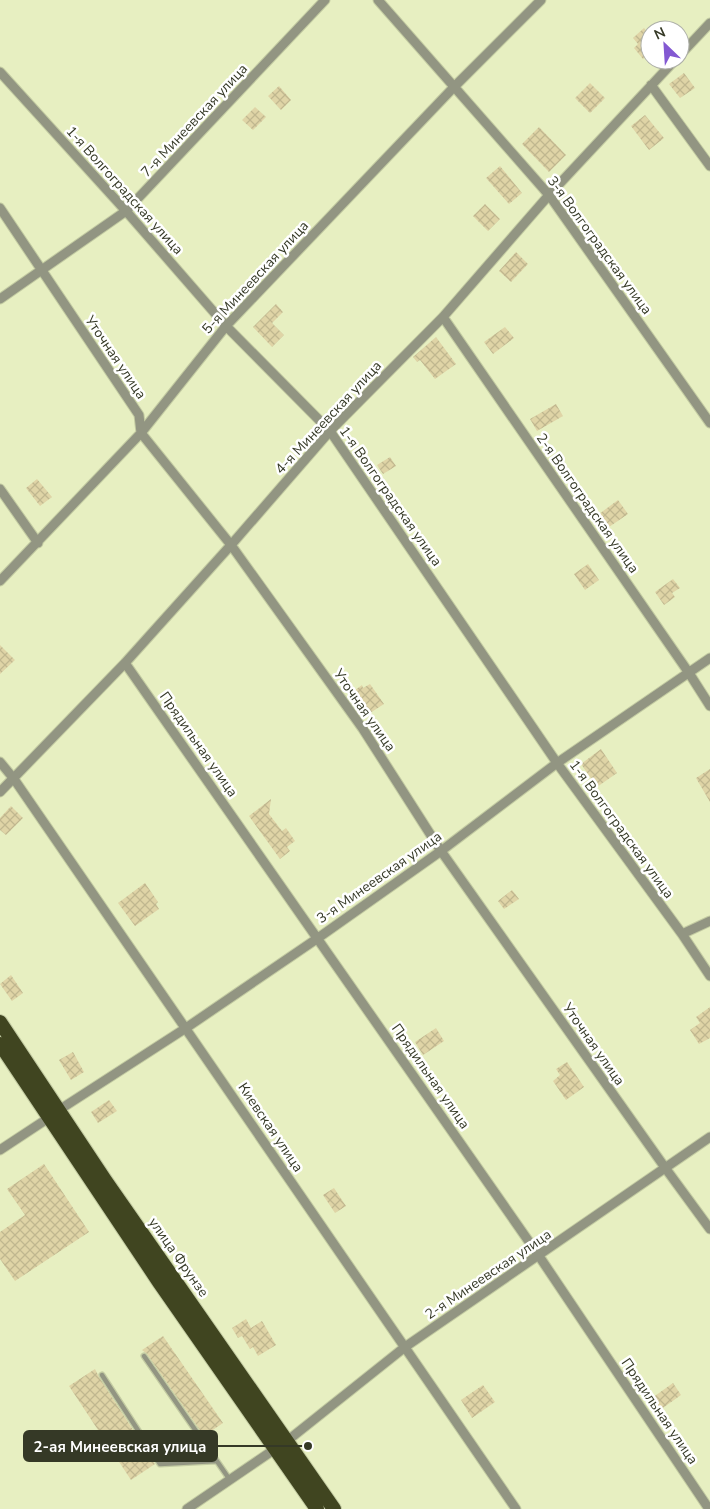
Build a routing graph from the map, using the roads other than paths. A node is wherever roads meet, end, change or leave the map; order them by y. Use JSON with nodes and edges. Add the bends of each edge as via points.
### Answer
{"nodes":[{"id":1,"x":325,"y":0,"type":"edge"},
{"id":2,"x":378,"y":0,"type":"edge"},
{"id":3,"x":541,"y":0,"type":"edge"},
{"id":4,"x":710,"y":23,"type":"edge"},
{"id":5,"x":690,"y":44,"type":"edge"},
{"id":6,"x":665,"y":70,"type":"edge"},
{"id":7,"x":0,"y":72,"type":"edge"},
{"id":8,"x":651,"y":85,"type":"junction"},
{"id":9,"x":453,"y":88,"type":"junction"},
{"id":10,"x":710,"y":166,"type":"edge"},
{"id":11,"x":549,"y":195,"type":"junction"},
{"id":12,"x":0,"y":208,"type":"edge"},
{"id":13,"x":126,"y":211,"type":"junction"},
{"id":14,"x":42,"y":271,"type":"junction"},
{"id":15,"x":0,"y":299,"type":"edge"},
{"id":16,"x":443,"y":317,"type":"junction"},
{"id":17,"x":226,"y":326,"type":"junction"},
{"id":18,"x":710,"y":423,"type":"edge"},
{"id":19,"x":330,"y":431,"type":"junction"},
{"id":20,"x":141,"y":433,"type":"junction"},
{"id":21,"x":0,"y":488,"type":"edge"},
{"id":22,"x":38,"y":543,"type":"junction"},
{"id":23,"x":231,"y":545,"type":"junction"},
{"id":24,"x":0,"y":581,"type":"edge"},
{"id":25,"x":710,"y":658,"type":"edge"},
{"id":26,"x":125,"y":663,"type":"junction"},
{"id":27,"x":689,"y":673,"type":"junction"},
{"id":28,"x":710,"y":706,"type":"edge"},
{"id":29,"x":0,"y":762,"type":"edge"},
{"id":30,"x":557,"y":763,"type":"junction"},
{"id":31,"x":14,"y":779,"type":"junction"},
{"id":32,"x":0,"y":792,"type":"edge"},
{"id":33,"x":442,"y":850,"type":"junction"},
{"id":34,"x":710,"y":921,"type":"edge"},
{"id":35,"x":682,"y":934,"type":"junction"},
{"id":36,"x":318,"y":938,"type":"junction"},
{"id":37,"x":710,"y":976,"type":"edge"},
{"id":38,"x":0,"y":1022,"type":"edge"},
{"id":39,"x":186,"y":1028,"type":"junction"},
{"id":40,"x":0,"y":1044,"type":"edge"},
{"id":41,"x":54,"y":1113,"type":"junction"},
{"id":42,"x":710,"y":1138,"type":"edge"},
{"id":43,"x":0,"y":1150,"type":"edge"},
{"id":44,"x":666,"y":1169,"type":"junction"},
{"id":45,"x":710,"y":1229,"type":"edge"},
{"id":46,"x":539,"y":1256,"type":"junction"},
{"id":47,"x":405,"y":1348,"type":"junction"},
{"id":48,"x":144,"y":1356,"type":"dead end"},
{"id":49,"x":102,"y":1375,"type":"dead end"},
{"id":50,"x":281,"y":1445,"type":"junction"},
{"id":51,"x":216,"y":1461,"type":"junction"},
{"id":52,"x":230,"y":1480,"type":"junction"},
{"id":53,"x":187,"y":1509,"type":"edge"},
{"id":54,"x":317,"y":1509,"type":"edge"},
{"id":55,"x":334,"y":1509,"type":"edge"},
{"id":56,"x":516,"y":1509,"type":"edge"},
{"id":57,"x":709,"y":1509,"type":"edge"}],
"edges":[{"from":1,"to":13,"type":"street","name":"7-я Минеевская улица"},
{"from":2,"to":9,"type":"street","name":"3-я Волгоградская улица"},
{"from":3,"to":9,"type":"street","name":"5-я Минеевская улица"},
{"from":4,"to":5,"type":"street"},
{"from":6,"to":8,"type":"street","name":"4-я Минеевская улица"},
{"from":7,"to":13,"type":"street","name":"1-я Волгоградская улица"},
{"from":8,"to":10,"type":"street"},
{"from":8,"to":11,"type":"street","name":"4-я Минеевская улица"},
{"from":9,"to":11,"type":"street","name":"3-я Волгоградская улица"},
{"from":9,"to":17,"type":"street","name":"5-я Минеевская улица"},
{"from":11,"to":16,"type":"street","name":"4-я Минеевская улица"},
{"from":11,"to":18,"type":"street","name":"3-я Волгоградская улица"},
{"from":12,"to":14,"type":"street","name":"Уточная улица"},
{"from":13,"to":14,"type":"street","name":"7-я Минеевская улица"},
{"from":13,"to":17,"type":"street","name":"1-я Волгоградская улица"},
{"from":14,"to":15,"type":"street","name":"7-я Минеевская улица"},
{"from":14,"to":20,"type":"street","name":"Уточная улица","via":[[139,415]]},
{"from":16,"to":19,"type":"street","name":"4-я Минеевская улица"},
{"from":16,"to":27,"type":"street","name":"2-я Волгоградская улица"},
{"from":17,"to":19,"type":"street","name":"1-я Волгоградская улица"},
{"from":17,"to":20,"type":"street","name":"5-я Минеевская улица"},
{"from":19,"to":23,"type":"street","name":"4-я Минеевская улица"},
{"from":19,"to":30,"type":"street","name":"1-я Волгоградская улица"},
{"from":20,"to":22,"type":"street","name":"5-я Минеевская улица"},
{"from":20,"to":23,"type":"street","name":"Уточная улица"},
{"from":21,"to":22,"type":"street"},
{"from":22,"to":24,"type":"street","name":"5-я Минеевская улица"},
{"from":23,"to":26,"type":"street","name":"4-я Минеевская улица"},
{"from":23,"to":33,"type":"street","name":"Уточная улица","via":[[362,729]]},
{"from":25,"to":27,"type":"street","name":"3-я Минеевская улица"},
{"from":26,"to":31,"type":"street","name":"4-я Минеевская улица"},
{"from":26,"to":36,"type":"street","name":"Прядильная улица"},
{"from":27,"to":28,"type":"street","name":"2-я Волгоградская улица"},
{"from":27,"to":30,"type":"street","name":"3-я Минеевская улица"},
{"from":29,"to":31,"type":"street","name":"Киевская улица"},
{"from":30,"to":33,"type":"street","name":"3-я Минеевская улица"},
{"from":30,"to":35,"type":"street","name":"1-я Волгоградская улица"},
{"from":31,"to":32,"type":"street","name":"4-я Минеевская улица"},
{"from":31,"to":39,"type":"street","name":"Киевская улица"},
{"from":33,"to":36,"type":"street","name":"3-я Минеевская улица"},
{"from":33,"to":44,"type":"street","name":"Уточная улица"},
{"from":34,"to":35,"type":"street"},
{"from":35,"to":37,"type":"street","name":"1-я Волгоградская улица"},
{"from":36,"to":39,"type":"street","name":"3-я Минеевская улица"},
{"from":36,"to":46,"type":"street","name":"Прядильная улица"},
{"from":38,"to":41,"type":"highway","name":"улица Фрунзе"},
{"from":39,"to":41,"type":"street","name":"3-я Минеевская улица"},
{"from":39,"to":47,"type":"street","name":"Киевская улица"},
{"from":40,"to":41,"type":"highway","name":"улица Фрунзе"},
{"from":41,"to":43,"type":"street","name":"3-я Минеевская улица"},
{"from":41,"to":50,"type":"highway","name":"улица Фрунзе","via":[[105,1180]]},
{"from":42,"to":44,"type":"street","name":"2-я Минеевская улица"},
{"from":44,"to":45,"type":"street","name":"Уточная улица"},
{"from":44,"to":46,"type":"street","name":"2-я Минеевская улица"},
{"from":46,"to":47,"type":"street","name":"2-я Минеевская улица"},
{"from":46,"to":57,"type":"street","name":"Прядильная улица"},
{"from":47,"to":50,"type":"street","name":"2-я Минеевская улица"},
{"from":47,"to":56,"type":"street","name":"Киевская улица"},
{"from":48,"to":51,"type":"lane"},
{"from":49,"to":51,"type":"lane","via":[[160,1464]]},
{"from":50,"to":52,"type":"street","name":"2-я Минеевская улица"},
{"from":50,"to":54,"type":"highway","name":"улица Фрунзе"},
{"from":50,"to":55,"type":"highway","name":"улица Фрунзе"},
{"from":51,"to":52,"type":"lane"},
{"from":52,"to":53,"type":"street","name":"2-я Минеевская улица"}]}
